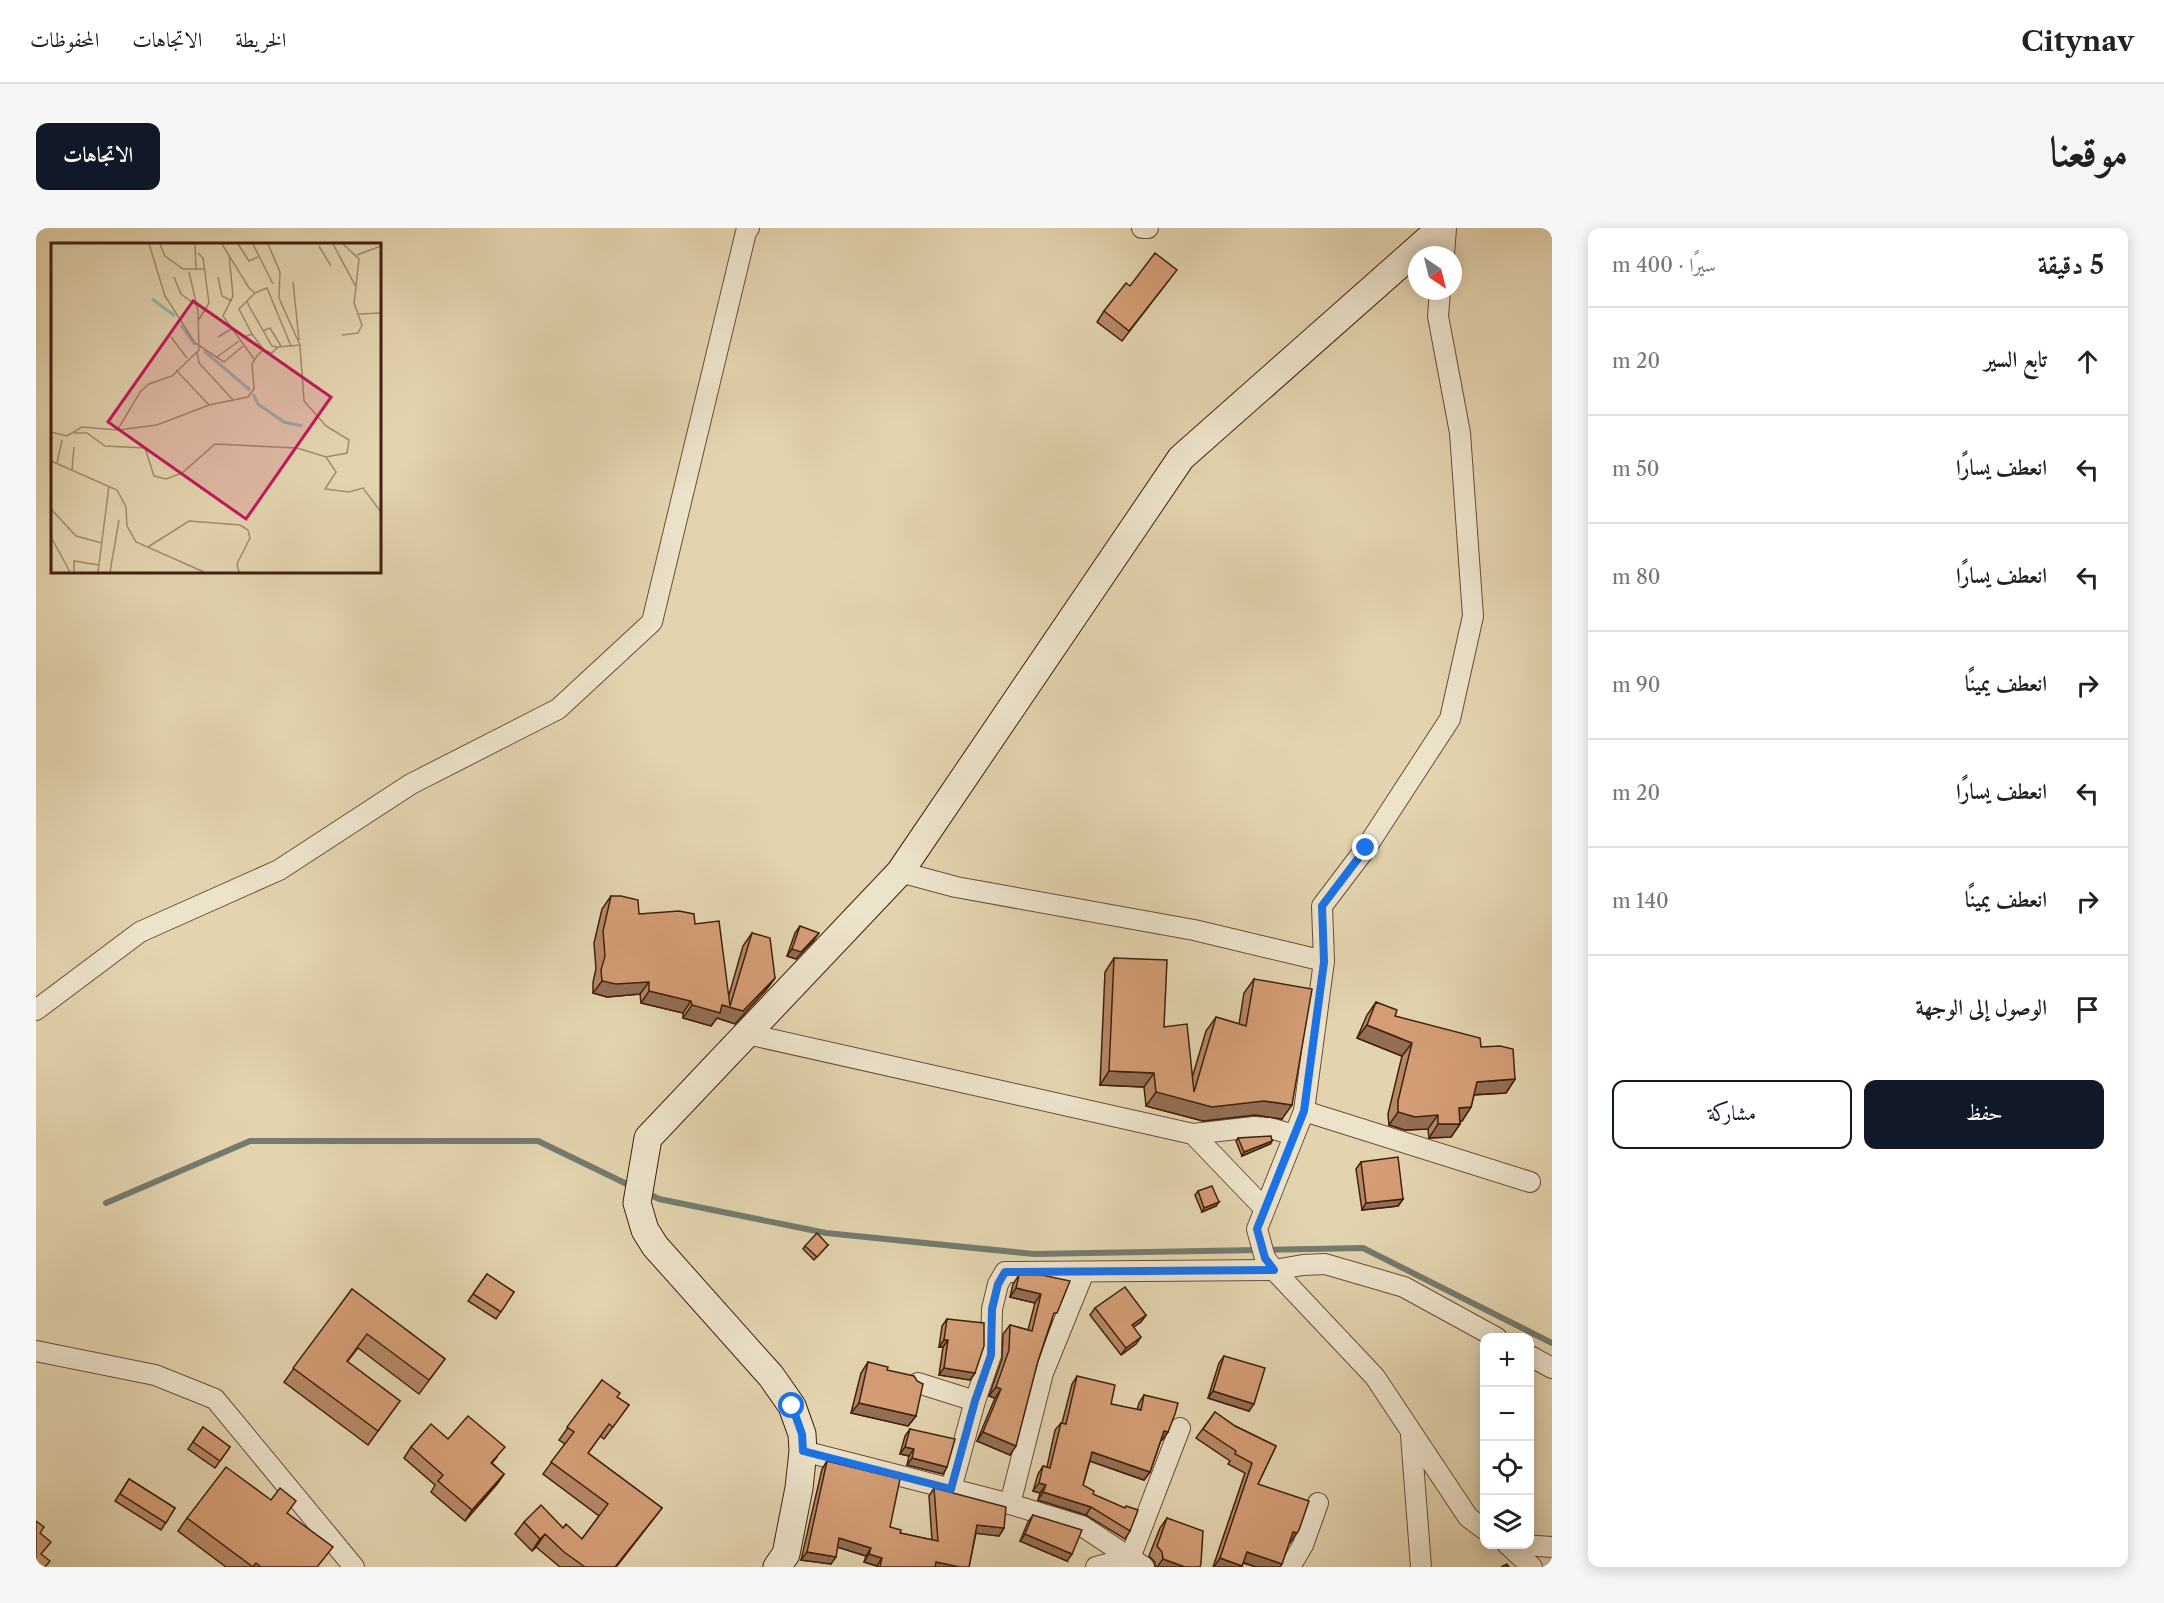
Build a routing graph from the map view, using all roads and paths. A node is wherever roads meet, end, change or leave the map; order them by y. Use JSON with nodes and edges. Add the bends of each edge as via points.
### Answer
{"nodes":[{"id":1,"x":749,"y":228,"type":"edge"},
{"id":2,"x":1142,"y":228,"type":"edge"},
{"id":3,"x":1148,"y":228,"type":"edge"},
{"id":4,"x":1441,"y":228,"type":"edge"},
{"id":5,"x":1446,"y":228,"type":"edge"},
{"id":6,"x":1445,"y":246,"type":"edge"},
{"id":7,"x":1439,"y":300,"type":"edge"},
{"id":8,"x":900,"y":873,"type":"junction"},
{"id":9,"x":1324,"y":962,"type":"junction"},
{"id":10,"x":36,"y":1010,"type":"edge"},
{"id":11,"x":747,"y":1034,"type":"junction"},
{"id":12,"x":1304,"y":1111,"type":"junction"},
{"id":13,"x":1193,"y":1134,"type":"junction"},
{"id":14,"x":1294,"y":1136,"type":"junction"},
{"id":15,"x":1530,"y":1182,"type":"dead end"},
{"id":16,"x":1264,"y":1208,"type":"junction"},
{"id":17,"x":1270,"y":1264,"type":"junction"},
{"id":18,"x":1084,"y":1272,"type":"junction"},
{"id":19,"x":1488,"y":1333,"type":"edge"},
{"id":20,"x":36,"y":1351,"type":"edge"},
{"id":21,"x":1534,"y":1358,"type":"edge"},
{"id":22,"x":1552,"y":1368,"type":"edge"},
{"id":23,"x":918,"y":1383,"type":"edge"},
{"id":24,"x":975,"y":1401,"type":"junction"},
{"id":25,"x":1180,"y":1428,"type":"dead end"},
{"id":26,"x":1411,"y":1433,"type":"junction"},
{"id":27,"x":803,"y":1451,"type":"junction"},
{"id":28,"x":951,"y":1489,"type":"junction"},
{"id":29,"x":1318,"y":1503,"type":"dead end"},
{"id":30,"x":1010,"y":1504,"type":"junction"},
{"id":31,"x":1480,"y":1525,"type":"edge"},
{"id":32,"x":1534,"y":1546,"type":"edge"},
{"id":33,"x":1552,"y":1547,"type":"edge"},
{"id":34,"x":1513,"y":1549,"type":"edge"},
{"id":35,"x":1137,"y":1562,"type":"edge"},
{"id":36,"x":354,"y":1567,"type":"edge"},
{"id":37,"x":777,"y":1567,"type":"edge"},
{"id":38,"x":1096,"y":1567,"type":"edge"},
{"id":39,"x":1290,"y":1567,"type":"edge"},
{"id":40,"x":1421,"y":1567,"type":"edge"},
{"id":41,"x":1532,"y":1567,"type":"edge"}],
"edges":[{"from":1,"to":10,"type":"street","via":[[652,622],[558,709],[411,784],[279,870],[140,932]]},
{"from":2,"to":3,"type":"street"},
{"from":4,"to":8,"type":"main road","via":[[1181,458]]},
{"from":5,"to":6,"type":"street"},
{"from":7,"to":9,"type":"street","via":[[1438,316],[1460,433],[1473,616],[1450,719],[1366,848],[1322,906]]},
{"from":8,"to":9,"type":"street","via":[[956,887],[1194,930]]},
{"from":8,"to":11,"type":"main road"},
{"from":9,"to":12,"type":"street"},
{"from":11,"to":13,"type":"street"},
{"from":11,"to":27,"type":"main road","via":[[648,1138],[637,1203],[645,1230],[655,1246],[771,1376],[792,1406],[802,1434]]},
{"from":12,"to":14,"type":"street"},
{"from":12,"to":15,"type":"street"},
{"from":13,"to":14,"type":"street","via":[[1254,1127]]},
{"from":13,"to":16,"type":"street"},
{"from":14,"to":16,"type":"street"},
{"from":16,"to":17,"type":"street","via":[[1257,1229]]},
{"from":17,"to":18,"type":"street"},
{"from":17,"to":19,"type":"street","via":[[1325,1264],[1394,1283]]},
{"from":17,"to":26,"type":"street","via":[[1375,1377]]},
{"from":18,"to":24,"type":"street","via":[[1005,1272],[992,1309],[991,1355]]},
{"from":18,"to":30,"type":"street","via":[[1043,1373]]},
{"from":20,"to":36,"type":"street","via":[[155,1375],[215,1399]]},
{"from":21,"to":22,"type":"street"},
{"from":23,"to":24,"type":"street"},
{"from":24,"to":28,"type":"street"},
{"from":25,"to":35,"type":"street"},
{"from":26,"to":31,"type":"street","via":[[1468,1517]]},
{"from":26,"to":40,"type":"street"},
{"from":27,"to":28,"type":"street"},
{"from":27,"to":37,"type":"main road","via":[[786,1554]]},
{"from":28,"to":30,"type":"street"},
{"from":29,"to":39,"type":"street","via":[[1303,1545]]},
{"from":30,"to":35,"type":"street","via":[[1082,1526]]},
{"from":32,"to":33,"type":"street"},
{"from":34,"to":41,"type":"street"},
{"from":35,"to":38,"type":"street"}]}
